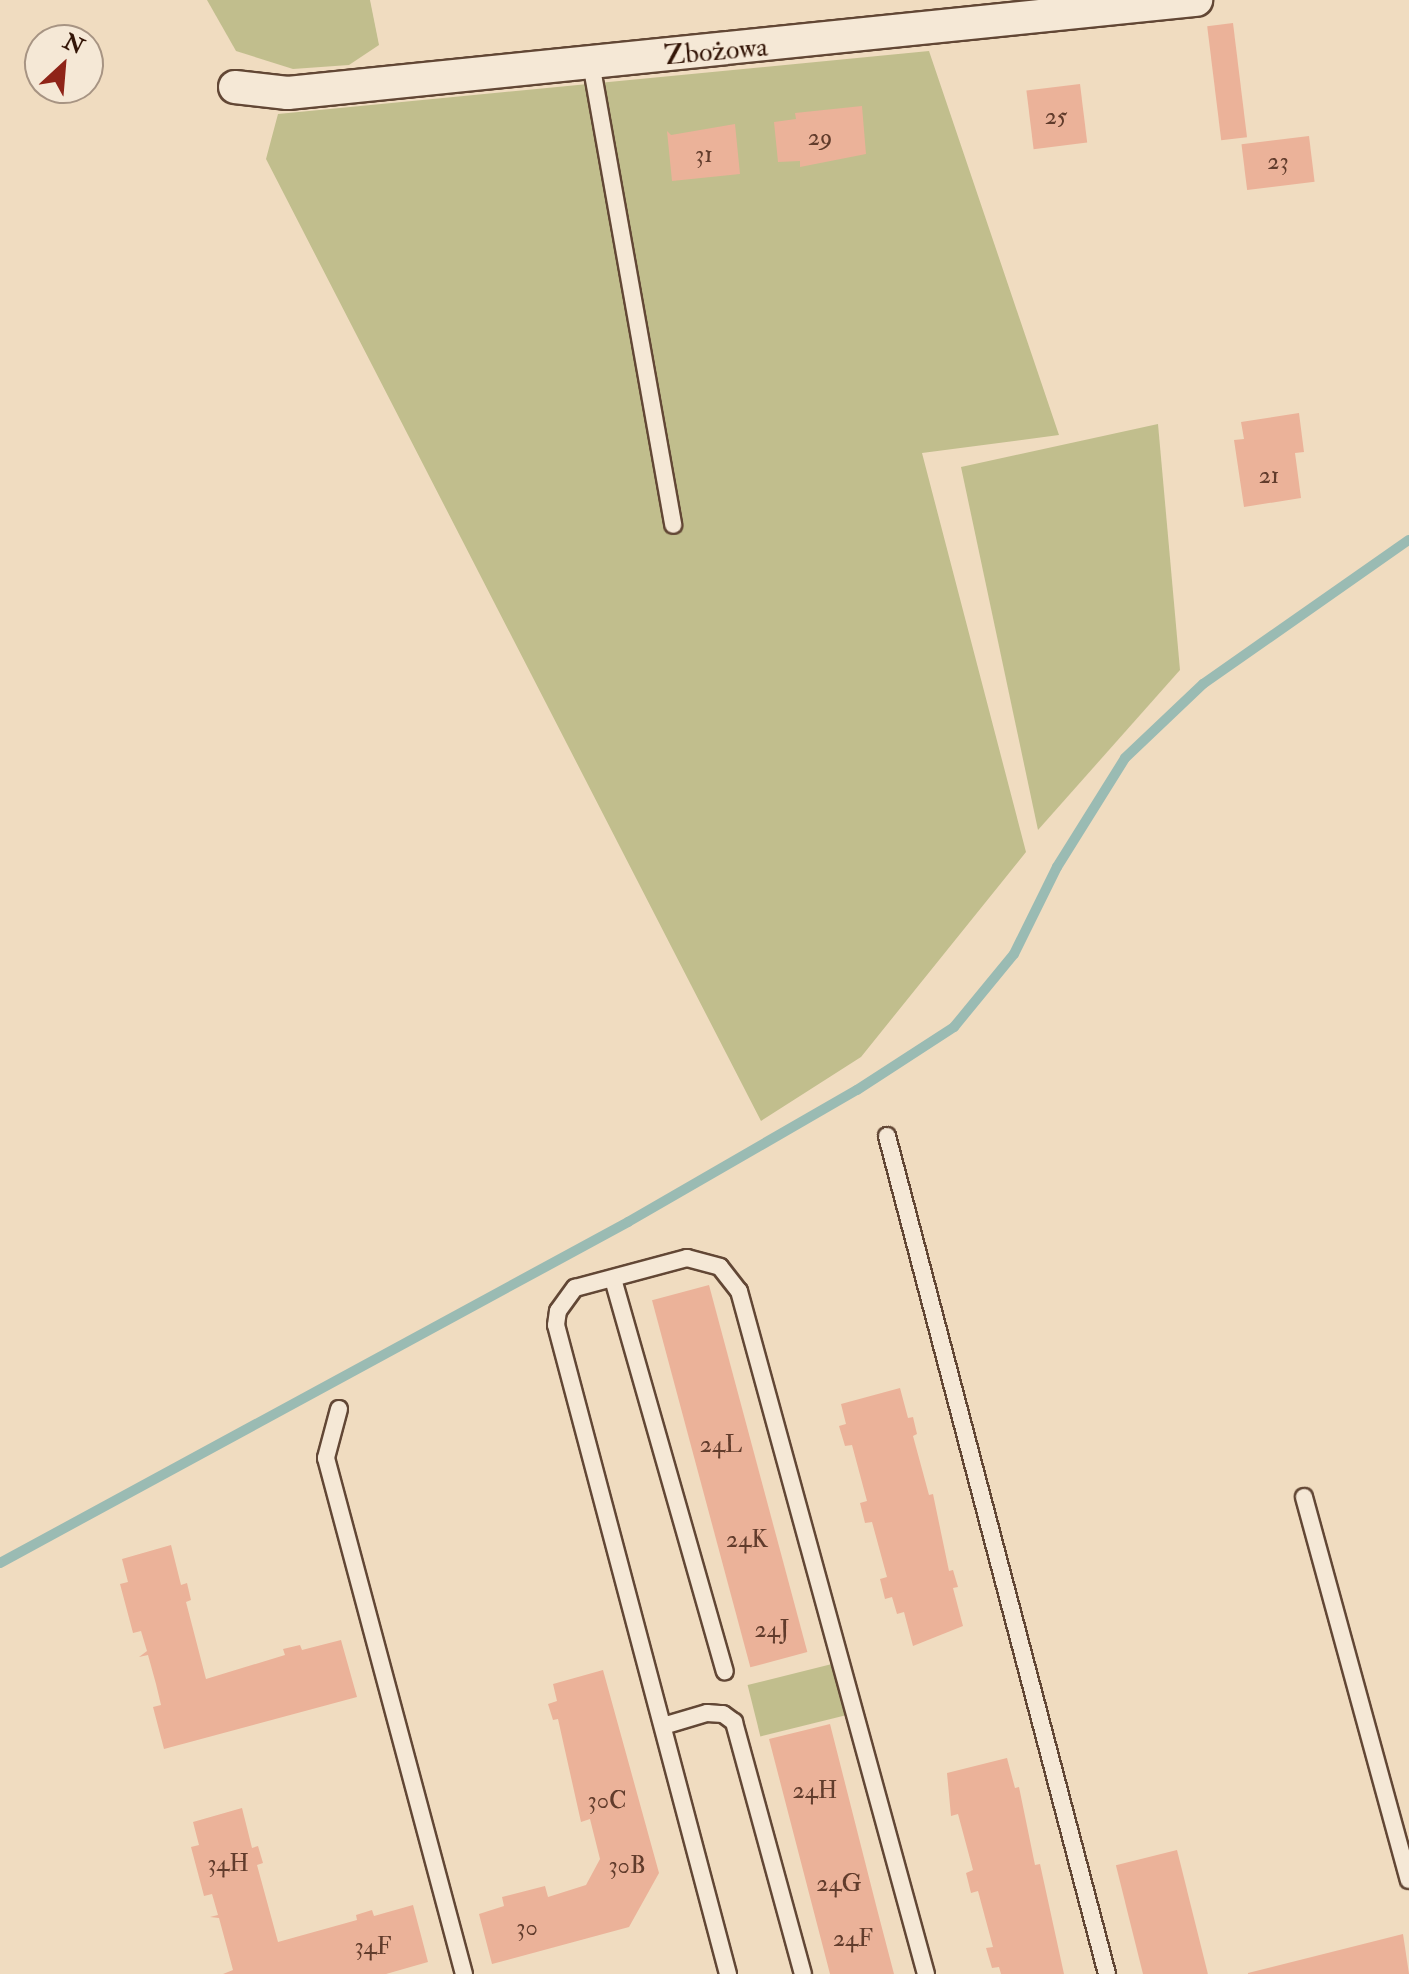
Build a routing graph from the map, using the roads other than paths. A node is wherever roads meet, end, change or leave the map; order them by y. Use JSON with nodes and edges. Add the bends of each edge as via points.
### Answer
{"nodes":[{"id":1,"x":1196,"y":0,"type":"edge"},
{"id":2,"x":954,"y":13,"type":"edge"},
{"id":3,"x":591,"y":63,"type":"junction"},
{"id":4,"x":235,"y":87,"type":"dead end"},
{"id":5,"x":673,"y":525,"type":"dead end"},
{"id":6,"x":887,"y":1136,"type":"dead end"},
{"id":7,"x":613,"y":1279,"type":"junction"},
{"id":8,"x":339,"y":1409,"type":"dead end"},
{"id":9,"x":1304,"y":1497,"type":"dead end"},
{"id":10,"x":725,"y":1671,"type":"dead end"},
{"id":11,"x":663,"y":1726,"type":"junction"},
{"id":12,"x":1409,"y":1880,"type":"edge"},
{"id":13,"x":464,"y":1974,"type":"edge"},
{"id":14,"x":728,"y":1974,"type":"edge"},
{"id":15,"x":803,"y":1974,"type":"edge"},
{"id":16,"x":926,"y":1974,"type":"edge"},
{"id":17,"x":1107,"y":1974,"type":"edge"}],
"edges":[{"from":1,"to":2,"type":"street","name":"Zbożowa"},
{"from":2,"to":3,"type":"street","name":"Zbożowa"},
{"from":3,"to":4,"type":"street","name":"Zbożowa","via":[[288,93]]},
{"from":3,"to":5,"type":"lane"},
{"from":6,"to":17,"type":"lane"},
{"from":7,"to":10,"type":"lane"},
{"from":7,"to":11,"type":"lane","via":[[575,1288],[558,1311],[556,1325]]},
{"from":7,"to":16,"type":"lane","via":[[687,1258],[703,1259],[720,1267],[739,1291]]},
{"from":8,"to":13,"type":"lane","via":[[326,1458]]},
{"from":9,"to":12,"type":"lane"},
{"from":11,"to":14,"type":"lane"},
{"from":11,"to":15,"type":"lane","via":[[707,1713],[723,1714],[734,1722]]}]}
